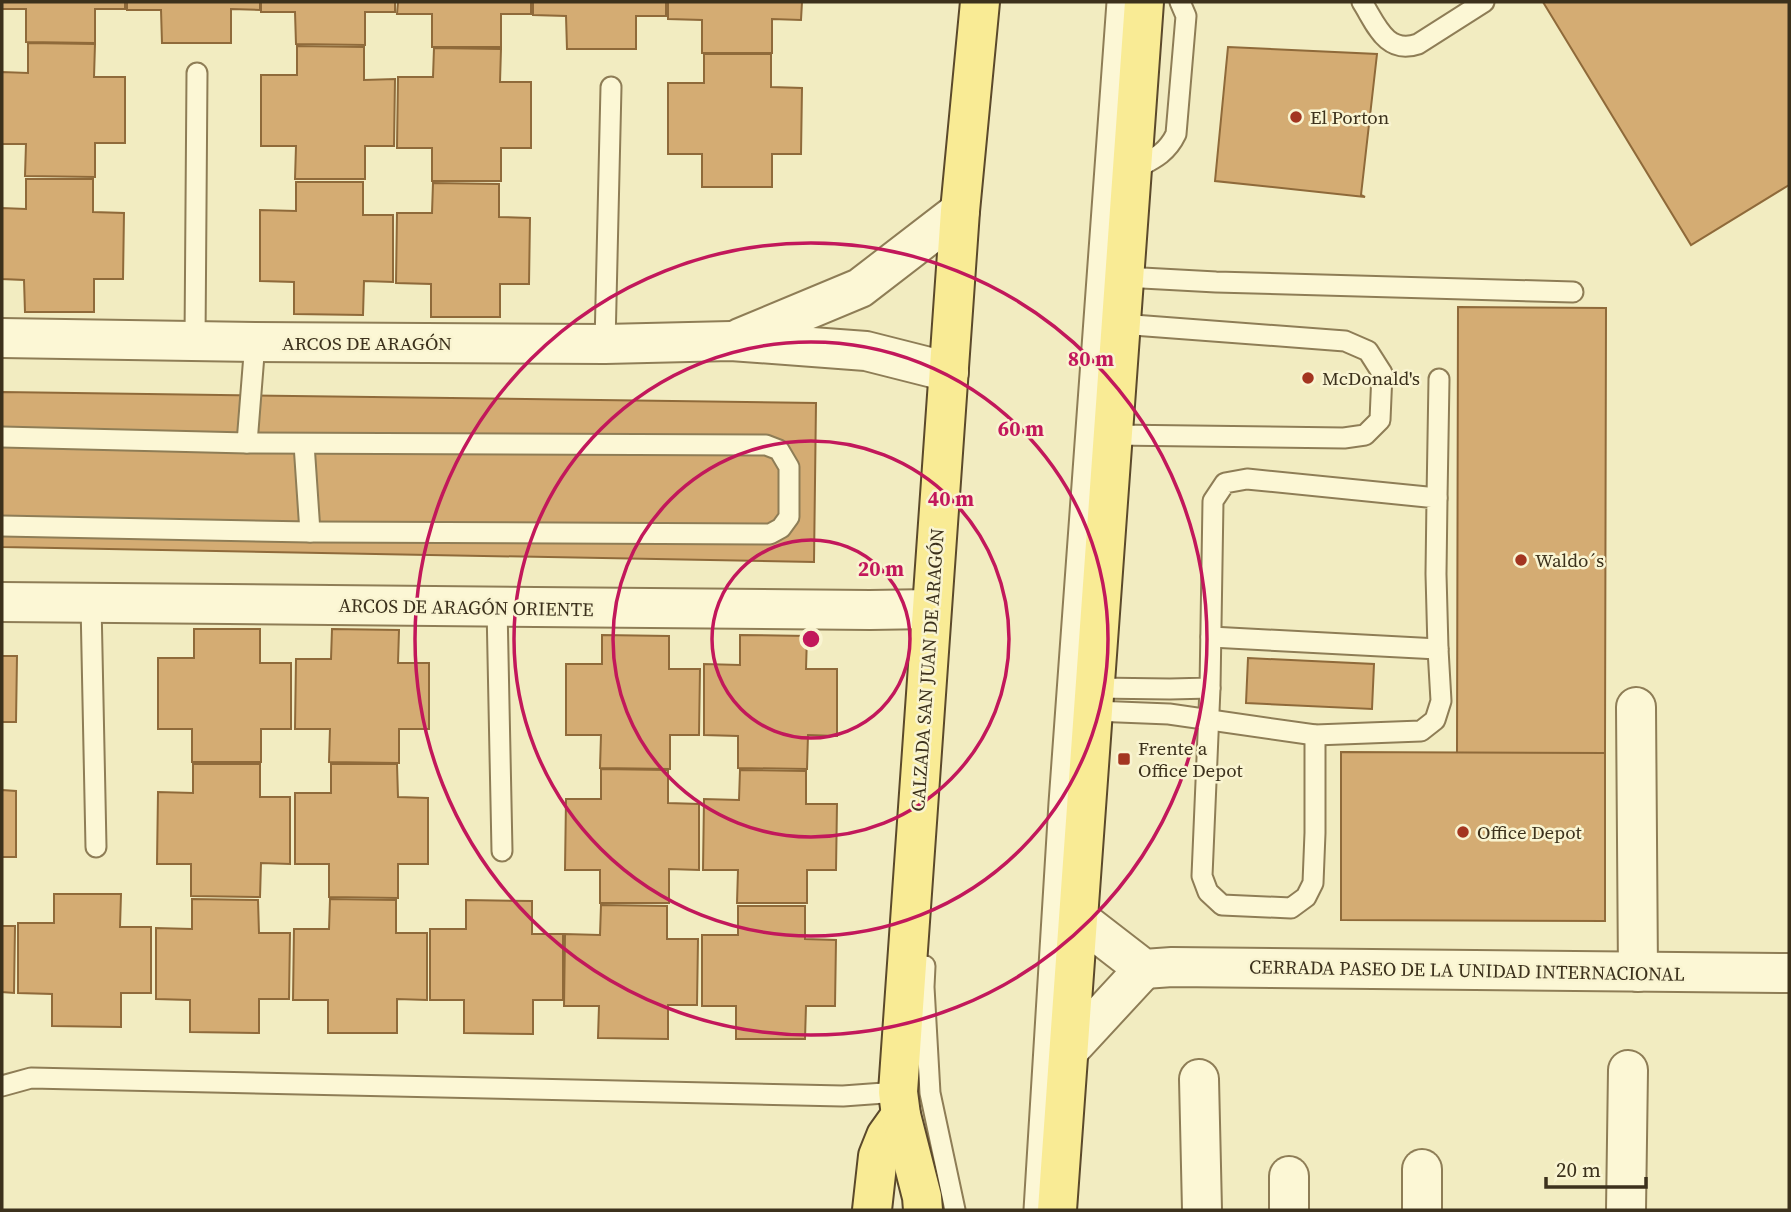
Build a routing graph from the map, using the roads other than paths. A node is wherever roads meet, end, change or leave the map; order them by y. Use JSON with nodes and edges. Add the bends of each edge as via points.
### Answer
{"nodes":[{"id":1,"x":981,"y":2,"type":"edge"},
{"id":2,"x":998,"y":2,"type":"edge"},
{"id":3,"x":1116,"y":2,"type":"edge"},
{"id":4,"x":1144,"y":2,"type":"edge"},
{"id":5,"x":1180,"y":2,"type":"edge"},
{"id":6,"x":1362,"y":2,"type":"edge"},
{"id":7,"x":1484,"y":2,"type":"edge"},
{"id":8,"x":197,"y":74,"type":"dead end"},
{"id":9,"x":611,"y":87,"type":"dead end"},
{"id":10,"x":984,"y":158,"type":"dead end"},
{"id":11,"x":1131,"y":171,"type":"junction"},
{"id":12,"x":968,"y":226,"type":"junction"},
{"id":13,"x":1124,"y":277,"type":"junction"},
{"id":14,"x":1573,"y":292,"type":"dead end"},
{"id":15,"x":1120,"y":324,"type":"junction"},
{"id":16,"x":2,"y":338,"type":"edge"},
{"id":17,"x":195,"y":341,"type":"junction"},
{"id":18,"x":731,"y":341,"type":"junction"},
{"id":19,"x":255,"y":342,"type":"junction"},
{"id":20,"x":605,"y":344,"type":"junction"},
{"id":21,"x":949,"y":372,"type":"junction"},
{"id":22,"x":1438,"y":379,"type":"dead end"},
{"id":23,"x":1114,"y":435,"type":"junction"},
{"id":24,"x":2,"y":437,"type":"edge"},
{"id":25,"x":247,"y":443,"type":"junction"},
{"id":26,"x":304,"y":444,"type":"junction"},
{"id":27,"x":1437,"y":498,"type":"junction"},
{"id":28,"x":2,"y":526,"type":"edge"},
{"id":29,"x":310,"y":532,"type":"junction"},
{"id":30,"x":2,"y":602,"type":"edge"},
{"id":31,"x":90,"y":603,"type":"junction"},
{"id":32,"x":498,"y":607,"type":"junction"},
{"id":33,"x":931,"y":609,"type":"junction"},
{"id":34,"x":1210,"y":637,"type":"junction"},
{"id":35,"x":1438,"y":649,"type":"junction"},
{"id":36,"x":1210,"y":688,"type":"junction"},
{"id":37,"x":1095,"y":700,"type":"junction"},
{"id":38,"x":1636,"y":707,"type":"dead end"},
{"id":39,"x":1210,"y":718,"type":"junction"},
{"id":40,"x":1315,"y":735,"type":"junction"},
{"id":41,"x":96,"y":847,"type":"dead end"},
{"id":42,"x":502,"y":851,"type":"dead end"},
{"id":43,"x":1078,"y":918,"type":"junction"},
{"id":44,"x":1144,"y":969,"type":"junction"},
{"id":45,"x":1638,"y":972,"type":"junction"},
{"id":46,"x":1789,"y":973,"type":"edge"},
{"id":47,"x":1070,"y":1049,"type":"junction"},
{"id":48,"x":1628,"y":1070,"type":"dead end"},
{"id":49,"x":1199,"y":1080,"type":"dead end"},
{"id":50,"x":2,"y":1086,"type":"edge"},
{"id":51,"x":900,"y":1103,"type":"junction"},
{"id":52,"x":1422,"y":1169,"type":"dead end"},
{"id":53,"x":872,"y":1210,"type":"edge"},
{"id":54,"x":922,"y":1210,"type":"edge"},
{"id":55,"x":956,"y":1210,"type":"edge"},
{"id":56,"x":1034,"y":1210,"type":"edge"},
{"id":57,"x":1057,"y":1210,"type":"edge"},
{"id":58,"x":1202,"y":1210,"type":"edge"},
{"id":59,"x":1422,"y":1210,"type":"edge"},
{"id":60,"x":1626,"y":1210,"type":"edge"}],
"edges":[{"from":1,"to":12,"type":"main road","name":"CALZADA SAN JUAN DE ARAGÓN"},
{"from":2,"to":10,"type":"lane"},
{"from":3,"to":56,"type":"lane"},
{"from":4,"to":11,"type":"main road"},
{"from":5,"to":11,"type":"lane","via":[[1186,16],[1177,134],[1160,155]]},
{"from":6,"to":7,"type":"lane","via":[[1391,43],[1409,47]]},
{"from":8,"to":17,"type":"lane"},
{"from":9,"to":20,"type":"lane"},
{"from":11,"to":13,"type":"main road"},
{"from":12,"to":18,"type":"street","name":"ARCOS DE ARAGÓN","via":[[860,288]]},
{"from":12,"to":21,"type":"main road","name":"CALZADA SAN JUAN DE ARAGÓN"},
{"from":12,"to":55,"type":"lane","via":[[924,987],[930,1093]]},
{"from":13,"to":14,"type":"lane"},
{"from":13,"to":15,"type":"main road"},
{"from":15,"to":23,"type":"main road"},
{"from":15,"to":23,"type":"lane","via":[[1345,341],[1368,351],[1382,373],[1380,420],[1366,435],[1331,438]]},
{"from":16,"to":17,"type":"street","name":"ARCOS DE ARAGÓN"},
{"from":17,"to":19,"type":"street","name":"ARCOS DE ARAGÓN"},
{"from":18,"to":20,"type":"street","name":"ARCOS DE ARAGÓN"},
{"from":18,"to":21,"type":"street","name":"ARCOS DE ARAGÓN","via":[[866,351]]},
{"from":19,"to":20,"type":"street","name":"ARCOS DE ARAGÓN"},
{"from":19,"to":25,"type":"lane"},
{"from":21,"to":33,"type":"main road","name":"CALZADA SAN JUAN DE ARAGÓN"},
{"from":22,"to":27,"type":"lane"},
{"from":23,"to":37,"type":"main road"},
{"from":24,"to":25,"type":"lane"},
{"from":25,"to":26,"type":"lane"},
{"from":26,"to":29,"type":"lane"},
{"from":26,"to":29,"type":"lane","via":[[766,445],[779,450],[789,467],[789,517],[770,534]]},
{"from":27,"to":34,"type":"lane","via":[[1247,479],[1225,483],[1213,501]]},
{"from":27,"to":35,"type":"lane"},
{"from":28,"to":29,"type":"lane"},
{"from":30,"to":31,"type":"street","name":"ARCOS DE ARAGÓN ORIENTE"},
{"from":31,"to":32,"type":"street","name":"ARCOS DE ARAGÓN ORIENTE"},
{"from":31,"to":41,"type":"lane"},
{"from":32,"to":33,"type":"street","name":"ARCOS DE ARAGÓN ORIENTE"},
{"from":32,"to":42,"type":"lane"},
{"from":33,"to":51,"type":"main road","name":"CALZADA SAN JUAN DE ARAGÓN"},
{"from":34,"to":35,"type":"lane"},
{"from":34,"to":36,"type":"lane"},
{"from":35,"to":40,"type":"lane","via":[[1441,701],[1435,720],[1422,731]]},
{"from":36,"to":37,"type":"lane"},
{"from":36,"to":39,"type":"lane"},
{"from":37,"to":39,"type":"lane"},
{"from":37,"to":43,"type":"main road"},
{"from":38,"to":45,"type":"street"},
{"from":39,"to":40,"type":"lane"},
{"from":39,"to":40,"type":"lane","via":[[1202,876],[1208,892],[1222,905],[1291,908],[1306,897],[1313,883]]},
{"from":43,"to":44,"type":"street"},
{"from":43,"to":47,"type":"main road"},
{"from":44,"to":45,"type":"street","name":"CERRADA PASEO DE LA UNIDAD INTERNACIONAL"},
{"from":44,"to":47,"type":"street"},
{"from":45,"to":46,"type":"street","name":"CERRADA PASEO DE LA UNIDAD INTERNACIONAL"},
{"from":47,"to":57,"type":"main road"},
{"from":48,"to":60,"type":"street"},
{"from":49,"to":58,"type":"street"},
{"from":50,"to":51,"type":"lane","via":[[31,1078],[843,1096]]},
{"from":51,"to":53,"type":"main road","via":[[878,1156]]},
{"from":51,"to":54,"type":"main road","name":"CALZADA SAN JUAN DE ARAGÓN"},
{"from":52,"to":59,"type":"street"}]}
